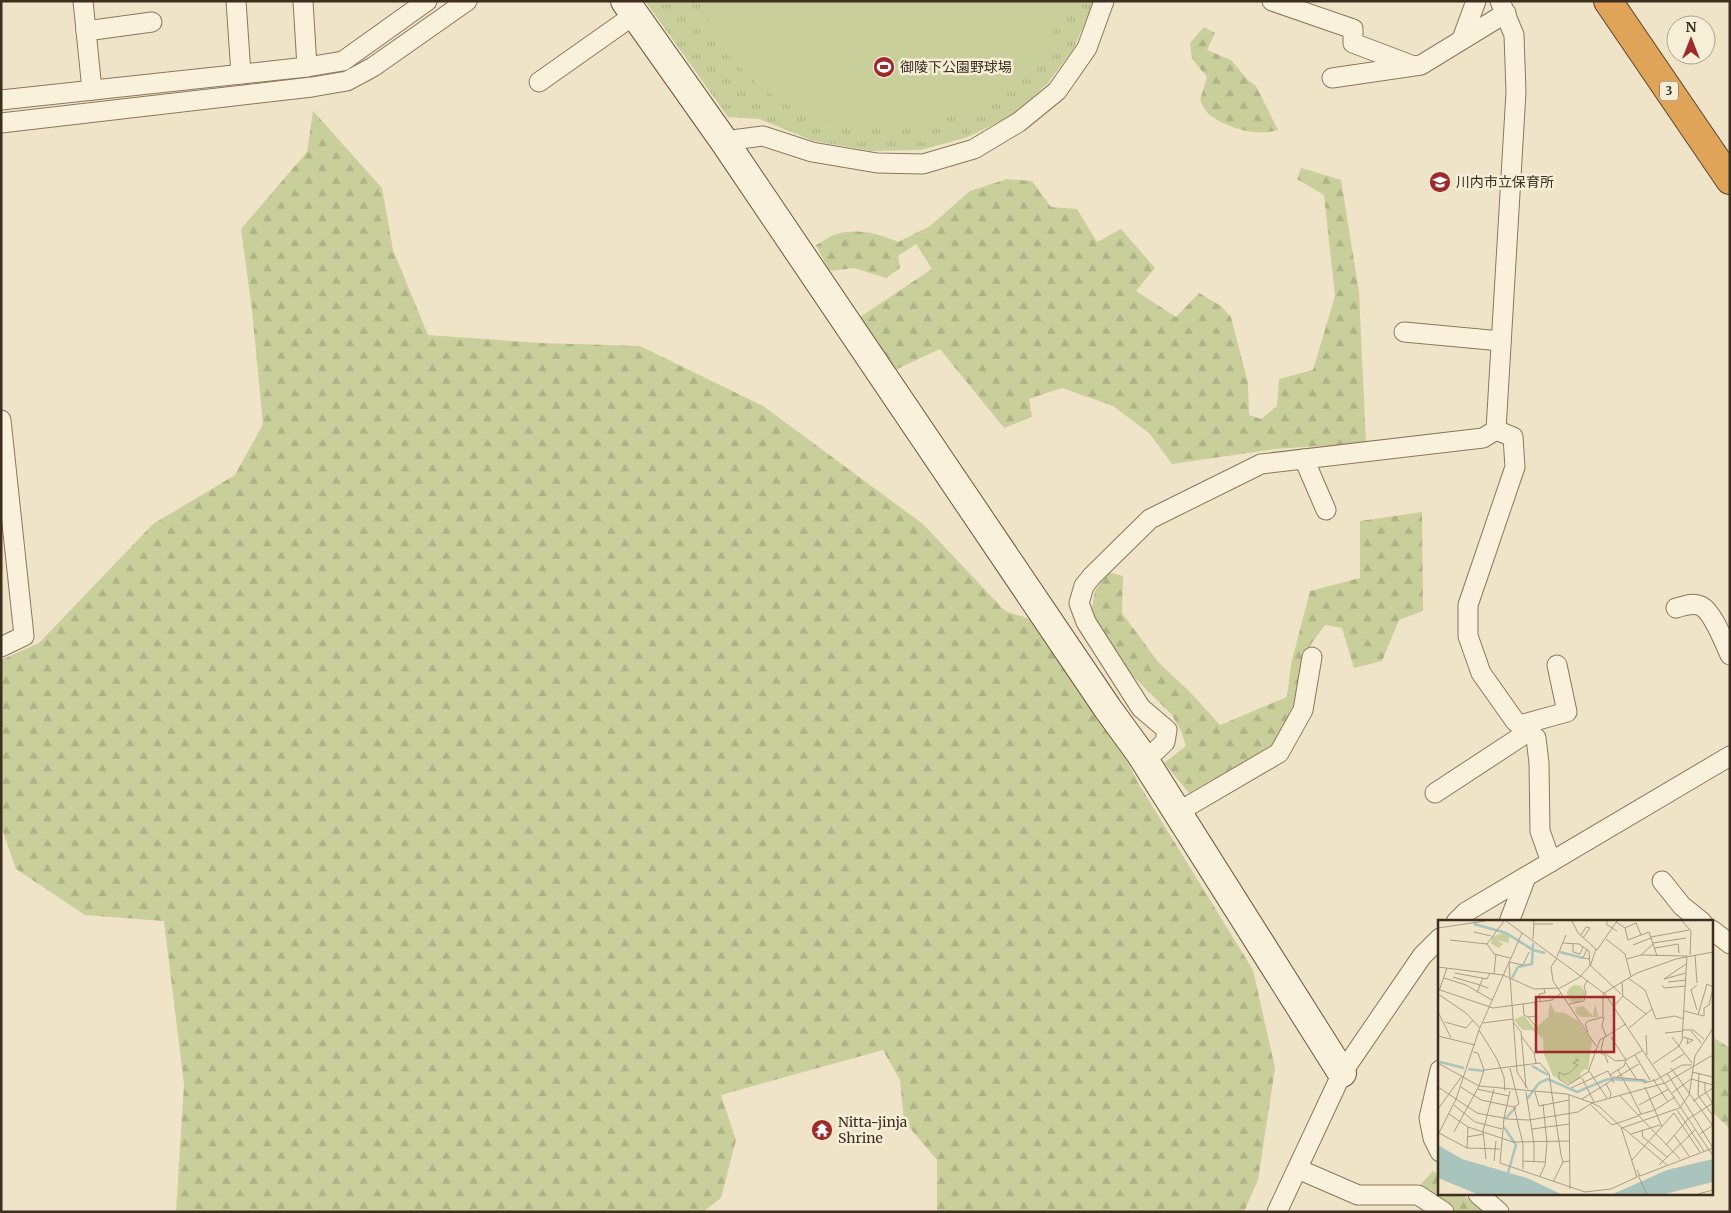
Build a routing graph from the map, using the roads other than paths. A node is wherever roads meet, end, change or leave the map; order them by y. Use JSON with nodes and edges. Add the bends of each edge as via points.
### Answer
{"nodes":[{"id":1,"x":83,"y":1,"type":"edge"},
{"id":2,"x":236,"y":1,"type":"edge"},
{"id":3,"x":302,"y":1,"type":"edge"},
{"id":4,"x":427,"y":1,"type":"edge"},
{"id":5,"x":467,"y":1,"type":"edge"},
{"id":6,"x":1104,"y":1,"type":"edge"},
{"id":7,"x":1272,"y":1,"type":"edge"},
{"id":8,"x":1476,"y":1,"type":"edge"},
{"id":9,"x":1608,"y":1,"type":"edge"},
{"id":10,"x":1503,"y":7,"type":"edge"},
{"id":11,"x":630,"y":8,"type":"edge"},
{"id":12,"x":152,"y":22,"type":"dead end"},
{"id":13,"x":86,"y":30,"type":"junction"},
{"id":14,"x":1462,"y":39,"type":"junction"},
{"id":15,"x":1414,"y":66,"type":"junction"},
{"id":16,"x":307,"y":67,"type":"junction"},
{"id":17,"x":240,"y":74,"type":"junction"},
{"id":18,"x":1332,"y":78,"type":"dead end"},
{"id":19,"x":539,"y":82,"type":"dead end"},
{"id":20,"x":92,"y":90,"type":"junction"},
{"id":21,"x":1,"y":100,"type":"edge"},
{"id":22,"x":1,"y":122,"type":"edge"},
{"id":23,"x":724,"y":141,"type":"junction"},
{"id":24,"x":1730,"y":180,"type":"edge"},
{"id":25,"x":1404,"y":332,"type":"dead end"},
{"id":26,"x":1501,"y":341,"type":"junction"},
{"id":27,"x":1,"y":420,"type":"edge"},
{"id":28,"x":1496,"y":430,"type":"junction"},
{"id":29,"x":1304,"y":459,"type":"junction"},
{"id":30,"x":1326,"y":510,"type":"dead end"},
{"id":31,"x":1676,"y":608,"type":"dead end"},
{"id":32,"x":1,"y":647,"type":"edge"},
{"id":33,"x":1730,"y":655,"type":"edge"},
{"id":34,"x":1312,"y":657,"type":"dead end"},
{"id":35,"x":1557,"y":665,"type":"dead end"},
{"id":36,"x":1524,"y":729,"type":"junction"},
{"id":37,"x":1730,"y":756,"type":"edge"},
{"id":38,"x":1146,"y":761,"type":"junction"},
{"id":39,"x":1435,"y":793,"type":"dead end"},
{"id":40,"x":1178,"y":812,"type":"junction"},
{"id":41,"x":1551,"y":862,"type":"junction"},
{"id":42,"x":1526,"y":877,"type":"junction"},
{"id":43,"x":1662,"y":882,"type":"dead end"},
{"id":44,"x":1458,"y":920,"type":"edge"},
{"id":45,"x":1510,"y":920,"type":"edge"},
{"id":46,"x":1700,"y":920,"type":"edge"},
{"id":47,"x":1714,"y":932,"type":"edge"},
{"id":48,"x":1438,"y":940,"type":"edge"},
{"id":49,"x":1730,"y":944,"type":"edge"},
{"id":50,"x":1342,"y":1074,"type":"junction"},
{"id":51,"x":1438,"y":1079,"type":"edge"},
{"id":52,"x":1438,"y":1148,"type":"edge"},
{"id":53,"x":1298,"y":1170,"type":"junction"},
{"id":54,"x":1480,"y":1196,"type":"edge"},
{"id":55,"x":1277,"y":1212,"type":"edge"},
{"id":56,"x":1444,"y":1212,"type":"edge"},
{"id":57,"x":1499,"y":1212,"type":"edge"}],
"edges":[{"from":1,"to":13,"type":"street"},
{"from":2,"to":17,"type":"street"},
{"from":3,"to":16,"type":"street"},
{"from":4,"to":16,"type":"street","via":[[343,61]]},
{"from":5,"to":22,"type":"street","via":[[347,81]]},
{"from":6,"to":23,"type":"street","via":[[1087,48],[1056,91],[1019,122],[974,149],[923,164],[877,163],[812,152],[763,136]]},
{"from":7,"to":15,"type":"street","via":[[1353,29],[1352,44]]},
{"from":8,"to":14,"type":"street"},
{"from":9,"to":24,"type":"highway","number":"3"},
{"from":10,"to":14,"type":"street"},
{"from":10,"to":26,"type":"street","via":[[1514,35],[1516,92]]},
{"from":11,"to":19,"type":"street"},
{"from":11,"to":23,"type":"street"},
{"from":12,"to":13,"type":"street"},
{"from":13,"to":20,"type":"street"},
{"from":14,"to":15,"type":"street","via":[[1421,65]]},
{"from":15,"to":18,"type":"street"},
{"from":16,"to":17,"type":"street"},
{"from":17,"to":20,"type":"street"},
{"from":20,"to":21,"type":"street"},
{"from":23,"to":38,"type":"street"},
{"from":25,"to":26,"type":"street"},
{"from":26,"to":28,"type":"street"},
{"from":27,"to":32,"type":"street","via":[[24,636]]},
{"from":28,"to":29,"type":"street","via":[[1483,438]]},
{"from":28,"to":36,"type":"street","via":[[1513,437],[1515,467],[1468,605],[1468,636],[1482,673]]},
{"from":29,"to":30,"type":"street"},
{"from":29,"to":38,"type":"street","via":[[1261,464],[1150,519],[1084,586],[1079,603],[1086,622],[1141,708],[1168,730],[1165,742]]},
{"from":31,"to":33,"type":"street","via":[[1692,604],[1701,606],[1712,618]]},
{"from":34,"to":40,"type":"street","via":[[1303,710],[1279,752]]},
{"from":35,"to":36,"type":"street","via":[[1568,712]]},
{"from":36,"to":39,"type":"street"},
{"from":36,"to":41,"type":"street","via":[[1536,738],[1540,831]]},
{"from":37,"to":41,"type":"street"},
{"from":38,"to":40,"type":"street"},
{"from":40,"to":50,"type":"street"},
{"from":41,"to":42,"type":"street"},
{"from":42,"to":44,"type":"street"},
{"from":42,"to":45,"type":"street"},
{"from":43,"to":46,"type":"street","via":[[1682,906]]},
{"from":47,"to":49,"type":"street"},
{"from":48,"to":50,"type":"street","via":[[1422,956]]},
{"from":50,"to":53,"type":"street"},
{"from":51,"to":52,"type":"street","via":[[1429,1118]]},
{"from":53,"to":55,"type":"street"},
{"from":53,"to":56,"type":"street","via":[[1358,1195],[1418,1195]]},
{"from":54,"to":57,"type":"street"}]}
